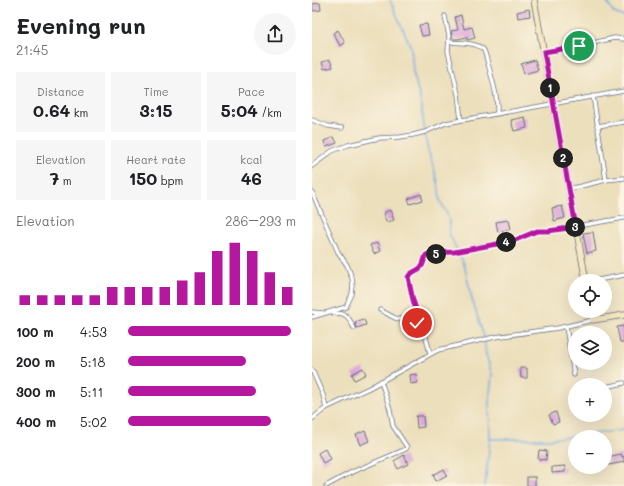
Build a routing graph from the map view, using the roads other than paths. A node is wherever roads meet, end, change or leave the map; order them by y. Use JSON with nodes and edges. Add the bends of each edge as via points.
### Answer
{"nodes":[{"id":1,"x":534,"y":0,"type":"edge"},
{"id":2,"x":444,"y":16,"type":"dead end"},
{"id":3,"x":624,"y":39,"type":"edge"},
{"id":4,"x":449,"y":42,"type":"junction"},
{"id":5,"x":544,"y":52,"type":"junction"},
{"id":6,"x":624,"y":91,"type":"edge"},
{"id":7,"x":593,"y":96,"type":"junction"},
{"id":8,"x":554,"y":104,"type":"junction"},
{"id":9,"x":497,"y":113,"type":"junction"},
{"id":10,"x":312,"y":120,"type":"edge"},
{"id":11,"x":461,"y":120,"type":"junction"},
{"id":12,"x":624,"y":122,"type":"edge"},
{"id":13,"x":597,"y":126,"type":"junction"},
{"id":14,"x":342,"y":128,"type":"dead end"},
{"id":15,"x":312,"y":166,"type":"edge"},
{"id":16,"x":624,"y":178,"type":"edge"},
{"id":17,"x":606,"y":180,"type":"junction"},
{"id":18,"x":569,"y":189,"type":"junction"},
{"id":19,"x":312,"y":192,"type":"edge"},
{"id":20,"x":624,"y":218,"type":"edge"},
{"id":21,"x":576,"y":227,"type":"junction"},
{"id":22,"x":585,"y":274,"type":"edge"},
{"id":23,"x":624,"y":275,"type":"edge"},
{"id":24,"x":612,"y":277,"type":"edge"},
{"id":25,"x":343,"y":308,"type":"junction"},
{"id":26,"x":380,"y":310,"type":"dead end"},
{"id":27,"x":312,"y":312,"type":"edge"},
{"id":28,"x":329,"y":312,"type":"junction"},
{"id":29,"x":345,"y":315,"type":"junction"},
{"id":30,"x":624,"y":315,"type":"edge"},
{"id":31,"x":312,"y":317,"type":"edge"},
{"id":32,"x":593,"y":320,"type":"joint"},
{"id":33,"x":566,"y":327,"type":"junction"},
{"id":34,"x":354,"y":328,"type":"dead end"},
{"id":35,"x":422,"y":328,"type":"junction"},
{"id":36,"x":430,"y":353,"type":"junction"},
{"id":37,"x":312,"y":370,"type":"edge"},
{"id":38,"x":574,"y":375,"type":"dead end"},
{"id":39,"x":380,"y":381,"type":"junction"},
{"id":40,"x":624,"y":383,"type":"edge"},
{"id":41,"x":612,"y":386,"type":"edge"},
{"id":42,"x":326,"y":408,"type":"junction"},
{"id":43,"x":312,"y":419,"type":"edge"},
{"id":44,"x":326,"y":486,"type":"edge"}],
"edges":[{"from":1,"to":5,"type":"street"},
{"from":2,"to":4,"type":"street"},
{"from":3,"to":5,"type":"street","via":[[614,38]]},
{"from":4,"to":9,"type":"street","via":[[473,45],[484,51],[495,88]]},
{"from":4,"to":11,"type":"street","via":[[448,51]]},
{"from":5,"to":8,"type":"street"},
{"from":6,"to":7,"type":"street"},
{"from":7,"to":8,"type":"street"},
{"from":7,"to":13,"type":"street"},
{"from":8,"to":9,"type":"street"},
{"from":8,"to":18,"type":"street"},
{"from":9,"to":11,"type":"street"},
{"from":10,"to":14,"type":"street"},
{"from":11,"to":15,"type":"street","via":[[413,135],[379,138],[348,145],[332,151]]},
{"from":12,"to":13,"type":"street"},
{"from":13,"to":17,"type":"street"},
{"from":16,"to":17,"type":"street"},
{"from":17,"to":18,"type":"street"},
{"from":18,"to":21,"type":"street"},
{"from":19,"to":25,"type":"street","via":[[352,278],[352,294]]},
{"from":20,"to":21,"type":"street"},
{"from":21,"to":22,"type":"street"},
{"from":21,"to":35,"type":"street","via":[[537,231],[513,241],[459,252],[426,255],[420,269],[410,273],[408,277]]},
{"from":23,"to":24,"type":"street"},
{"from":25,"to":28,"type":"street"},
{"from":25,"to":29,"type":"street"},
{"from":26,"to":35,"type":"street","via":[[395,318],[417,323]]},
{"from":27,"to":28,"type":"street"},
{"from":28,"to":29,"type":"street"},
{"from":28,"to":31,"type":"street"},
{"from":29,"to":34,"type":"street"},
{"from":30,"to":32,"type":"street"},
{"from":32,"to":33,"type":"street"},
{"from":33,"to":36,"type":"street","via":[[494,337]]},
{"from":33,"to":38,"type":"street"},
{"from":35,"to":36,"type":"street"},
{"from":36,"to":39,"type":"street"},
{"from":37,"to":42,"type":"street","via":[[324,395]]},
{"from":39,"to":42,"type":"street"},
{"from":39,"to":44,"type":"street","via":[[393,426],[406,449]]},
{"from":40,"to":41,"type":"street"},
{"from":42,"to":43,"type":"street"}]}
